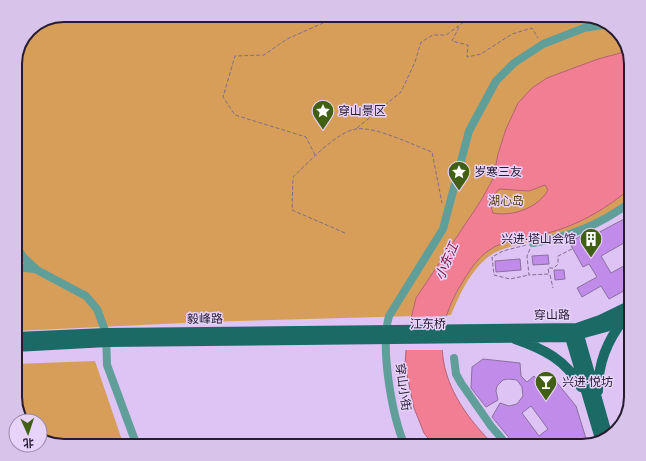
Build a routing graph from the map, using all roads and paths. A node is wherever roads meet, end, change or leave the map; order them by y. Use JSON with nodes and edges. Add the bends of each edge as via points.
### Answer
{"nodes":[{"id":1,"x":325,"y":22,"type":"edge"},
{"id":2,"x":465,"y":22,"type":"edge"},
{"id":3,"x":600,"y":25,"type":"edge"},
{"id":4,"x":459,"y":26,"type":"junction"},
{"id":5,"x":543,"y":44,"type":"junction"},
{"id":6,"x":356,"y":129,"type":"junction"},
{"id":7,"x":316,"y":156,"type":"junction"},
{"id":8,"x":442,"y":206,"type":"dead end"},
{"id":9,"x":624,"y":207,"type":"edge"},
{"id":10,"x":346,"y":233,"type":"dead end"},
{"id":11,"x":533,"y":243,"type":"junction"},
{"id":12,"x":572,"y":249,"type":"dead end"},
{"id":13,"x":22,"y":255,"type":"edge"},
{"id":14,"x":22,"y":267,"type":"edge"},
{"id":15,"x":37,"y":270,"type":"junction"},
{"id":16,"x":549,"y":274,"type":"junction"},
{"id":17,"x":529,"y":275,"type":"junction"},
{"id":18,"x":553,"y":288,"type":"dead end"},
{"id":19,"x":624,"y":308,"type":"edge"},
{"id":20,"x":624,"y":318,"type":"edge"},
{"id":21,"x":624,"y":322,"type":"edge"},
{"id":22,"x":573,"y":332,"type":"junction"},
{"id":23,"x":462,"y":333,"type":"junction"},
{"id":24,"x":390,"y":334,"type":"junction"},
{"id":25,"x":507,"y":336,"type":"junction"},
{"id":26,"x":106,"y":337,"type":"junction"},
{"id":27,"x":22,"y":338,"type":"edge"},
{"id":28,"x":22,"y":346,"type":"edge"},
{"id":29,"x":454,"y":358,"type":"dead end"},
{"id":30,"x":593,"y":401,"type":"junction"},
{"id":31,"x":606,"y":432,"type":"edge"},
{"id":32,"x":600,"y":435,"type":"edge"},
{"id":33,"x":134,"y":439,"type":"edge"},
{"id":34,"x":402,"y":439,"type":"edge"},
{"id":35,"x":503,"y":439,"type":"edge"}],
"edges":[{"from":1,"to":7,"type":"path","via":[[287,39],[264,55],[234,56],[223,97],[235,115],[306,137]]},
{"from":2,"to":4,"type":"path"},
{"from":3,"to":5,"type":"street","via":[[584,28]]},
{"from":4,"to":5,"type":"path","via":[[452,41],[468,45],[468,57],[482,54],[512,34],[532,28]]},
{"from":4,"to":6,"type":"path","via":[[446,35],[433,35],[420,42],[415,62],[401,92]]},
{"from":5,"to":24,"type":"street","via":[[504,71],[487,96],[469,131],[443,229],[389,316]]},
{"from":6,"to":7,"type":"path","via":[[341,135]]},
{"from":6,"to":8,"type":"path","via":[[381,132],[432,152]]},
{"from":7,"to":10,"type":"path","via":[[293,177],[292,210]]},
{"from":9,"to":11,"type":"street","via":[[584,230]]},
{"from":11,"to":17,"type":"path","via":[[527,256]]},
{"from":11,"to":17,"type":"path","via":[[503,251],[492,257],[494,276],[510,279]]},
{"from":12,"to":16,"type":"path","via":[[558,256],[558,264],[554,268],[548,268]]},
{"from":13,"to":15,"type":"street"},
{"from":14,"to":15,"type":"street"},
{"from":15,"to":26,"type":"street","via":[[86,296],[97,309]]},
{"from":16,"to":17,"type":"path"},
{"from":16,"to":18,"type":"path"},
{"from":19,"to":22,"type":"main road"},
{"from":20,"to":22,"type":"main road"},
{"from":21,"to":30,"type":"main road","via":[[612,335],[602,359]]},
{"from":22,"to":23,"type":"main road","name":"穿山路"},
{"from":22,"to":25,"type":"main road","name":"穿山路"},
{"from":22,"to":30,"type":"main road","name":"穿山路"},
{"from":23,"to":24,"type":"main road","name":"江东桥"},
{"from":23,"to":25,"type":"main road","name":"穿山路"},
{"from":24,"to":26,"type":"main road","name":"毅峰路"},
{"from":24,"to":34,"type":"street","name":"穿山小街","via":[[392,402]]},
{"from":25,"to":30,"type":"main road","via":[[555,356],[571,371]]},
{"from":26,"to":27,"type":"main road","name":"毅峰路"},
{"from":26,"to":28,"type":"main road","name":"毅峰路"},
{"from":26,"to":33,"type":"street","via":[[107,365]]},
{"from":29,"to":35,"type":"street","via":[[456,374],[466,391]]},
{"from":30,"to":31,"type":"main road","name":"穿山路"},
{"from":30,"to":32,"type":"main road","name":"穿山路"}]}
